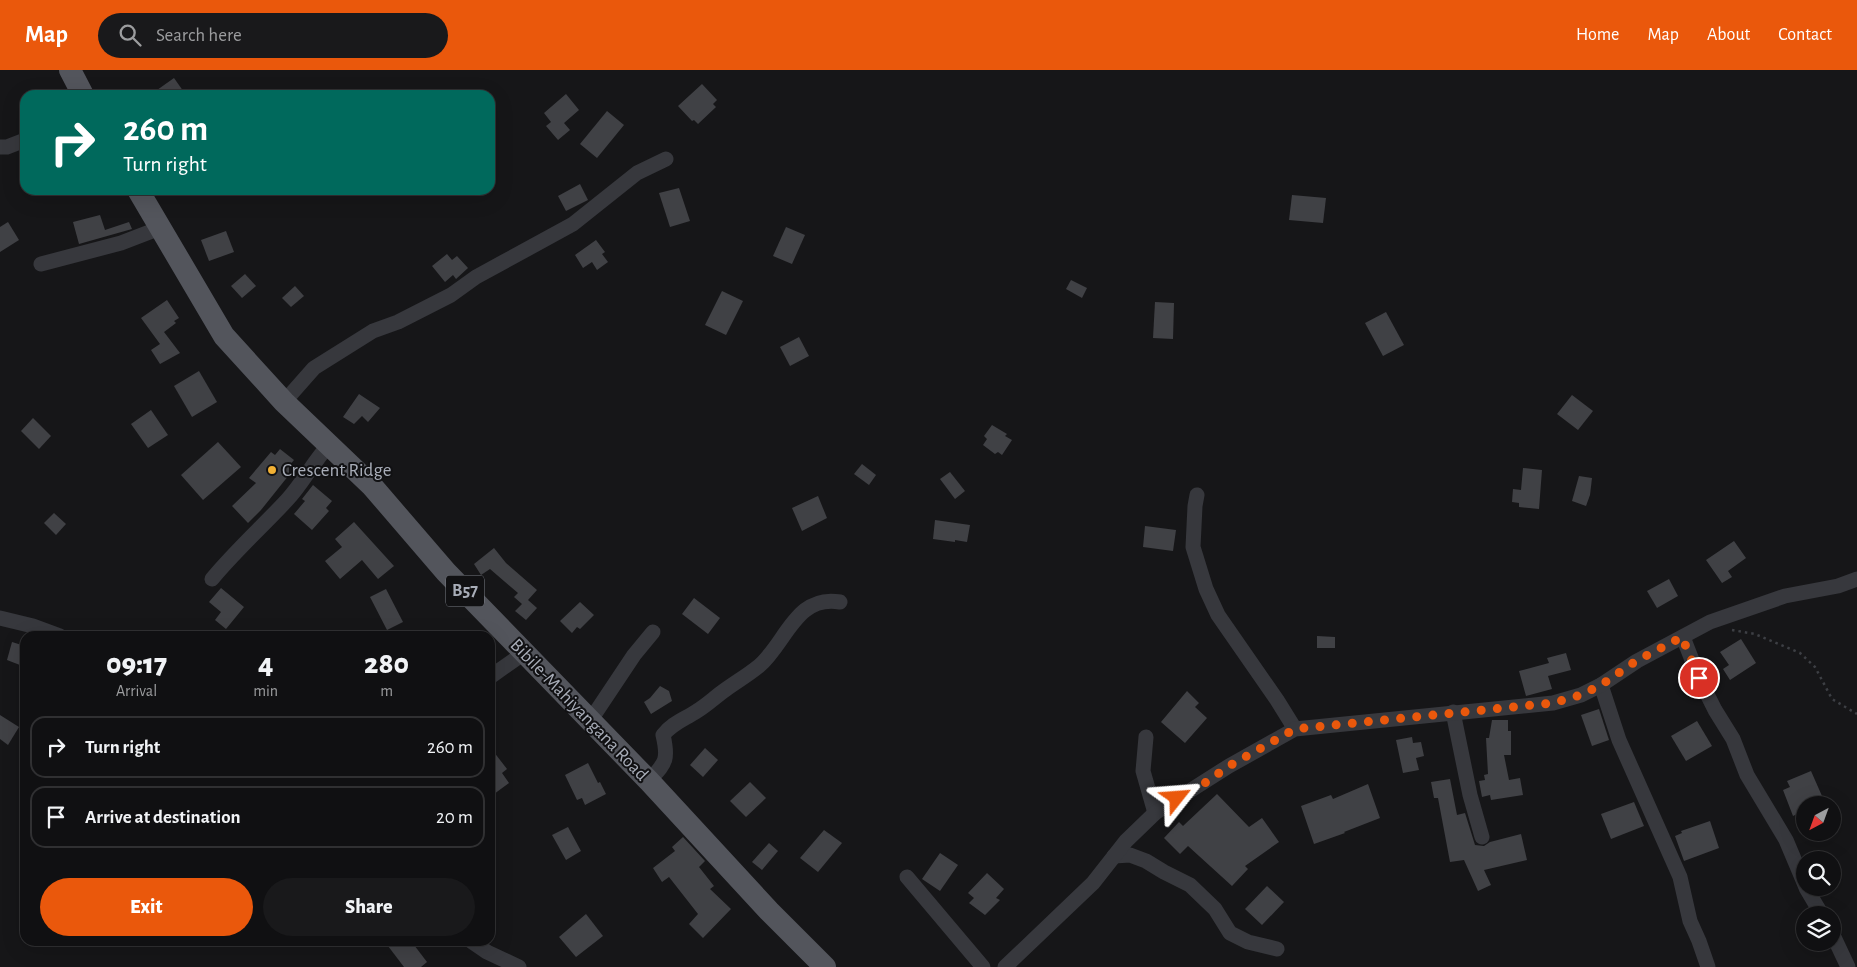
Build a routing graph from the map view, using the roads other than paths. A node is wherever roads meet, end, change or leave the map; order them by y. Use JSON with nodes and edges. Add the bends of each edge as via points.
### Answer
{"nodes":[{"id":1,"x":70,"y":70,"type":"edge"},
{"id":2,"x":80,"y":90,"type":"edge"},
{"id":3,"x":20,"y":142,"type":"edge"},
{"id":4,"x":0,"y":147,"type":"edge"},
{"id":5,"x":666,"y":159,"type":"dead end"},
{"id":6,"x":141,"y":195,"type":"edge"},
{"id":7,"x":160,"y":228,"type":"junction"},
{"id":8,"x":42,"y":264,"type":"dead end"},
{"id":9,"x":284,"y":402,"type":"junction"},
{"id":10,"x":328,"y":445,"type":"junction"},
{"id":11,"x":1197,"y":495,"type":"dead end"},
{"id":12,"x":212,"y":579,"type":"dead end"},
{"id":13,"x":1857,"y":579,"type":"edge"},
{"id":14,"x":840,"y":602,"type":"dead end"},
{"id":15,"x":0,"y":618,"type":"edge"},
{"id":16,"x":46,"y":631,"type":"edge"},
{"id":17,"x":653,"y":632,"type":"dead end"},
{"id":18,"x":1682,"y":637,"type":"junction"},
{"id":19,"x":524,"y":653,"type":"junction"},
{"id":20,"x":495,"y":674,"type":"edge"},
{"id":21,"x":1601,"y":685,"type":"junction"},
{"id":22,"x":1453,"y":712,"type":"junction"},
{"id":23,"x":590,"y":721,"type":"junction"},
{"id":24,"x":1295,"y":729,"type":"junction"},
{"id":25,"x":1146,"y":737,"type":"dead end"},
{"id":26,"x":649,"y":781,"type":"junction"},
{"id":27,"x":1155,"y":813,"type":"junction"},
{"id":28,"x":1482,"y":836,"type":"dead end"},
{"id":29,"x":1114,"y":856,"type":"junction"},
{"id":30,"x":1796,"y":863,"type":"edge"},
{"id":31,"x":907,"y":877,"type":"dead end"},
{"id":32,"x":478,"y":946,"type":"edge"},
{"id":33,"x":1277,"y":949,"type":"dead end"},
{"id":34,"x":1840,"y":951,"type":"edge"},
{"id":35,"x":519,"y":967,"type":"edge"},
{"id":36,"x":825,"y":967,"type":"edge"},
{"id":37,"x":983,"y":967,"type":"edge"},
{"id":38,"x":1005,"y":967,"type":"edge"},
{"id":39,"x":1708,"y":967,"type":"edge"},
{"id":40,"x":1848,"y":967,"type":"edge"}],
"edges":[{"from":1,"to":2,"type":"main road"},
{"from":3,"to":4,"type":"street"},
{"from":5,"to":9,"type":"street","via":[[637,173],[573,224],[476,277],[451,295],[373,331],[314,368]]},
{"from":6,"to":7,"type":"main road","name":"Bibile-Mahiyangana Road","number":"B57"},
{"from":7,"to":8,"type":"street","via":[[121,243]]},
{"from":7,"to":9,"type":"main road","name":"Bibile-Mahiyangana Road","number":"B57","via":[[224,336]]},
{"from":9,"to":10,"type":"main road","name":"Bibile-Mahiyangana Road","number":"B57"},
{"from":10,"to":12,"type":"street","via":[[292,494]]},
{"from":10,"to":19,"type":"main road","name":"Bibile-Mahiyangana Road","number":"B57","via":[[372,486],[446,572]]},
{"from":11,"to":24,"type":"street","via":[[1193,547],[1206,589],[1218,615]]},
{"from":13,"to":18,"type":"street","via":[[1786,596],[1710,622]]},
{"from":14,"to":26,"type":"street","via":[[819,602],[795,618],[760,665],[697,712],[668,728],[664,735],[666,762]]},
{"from":15,"to":16,"type":"street"},
{"from":17,"to":23,"type":"street"},
{"from":18,"to":21,"type":"street","via":[[1636,661]]},
{"from":18,"to":30,"type":"street","via":[[1703,686],[1733,739],[1747,775]]},
{"from":19,"to":20,"type":"street"},
{"from":19,"to":23,"type":"main road","name":"Bibile-Mahiyangana Road","number":"B57"},
{"from":21,"to":22,"type":"street","via":[[1553,703]]},
{"from":21,"to":39,"type":"street","via":[[1619,740],[1680,877],[1690,921]]},
{"from":22,"to":24,"type":"street"},
{"from":22,"to":28,"type":"street"},
{"from":23,"to":26,"type":"main road","name":"Bibile-Mahiyangana Road","number":"B57"},
{"from":24,"to":27,"type":"street"},
{"from":25,"to":27,"type":"street","via":[[1143,771]]},
{"from":26,"to":36,"type":"main road","name":"Bibile-Mahiyangana Road","number":"B57"},
{"from":27,"to":29,"type":"street"},
{"from":29,"to":33,"type":"street","via":[[1130,855],[1146,860],[1190,885],[1215,908],[1230,933],[1248,942]]},
{"from":29,"to":38,"type":"street","via":[[1093,883]]},
{"from":31,"to":37,"type":"street"},
{"from":32,"to":35,"type":"street"},
{"from":34,"to":40,"type":"street"}]}
